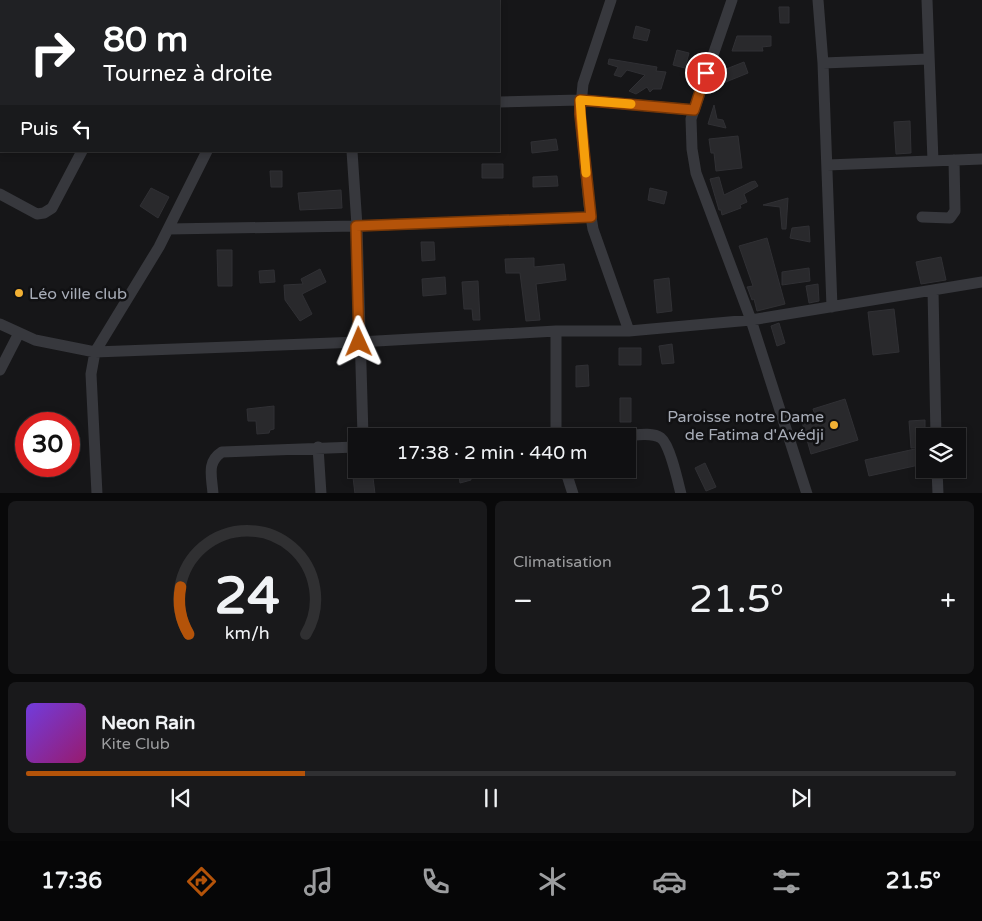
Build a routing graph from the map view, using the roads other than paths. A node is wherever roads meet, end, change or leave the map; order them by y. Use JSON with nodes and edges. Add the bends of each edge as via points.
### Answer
{"nodes":[{"id":1,"x":611,"y":0,"type":"edge"},
{"id":2,"x":732,"y":0,"type":"edge"},
{"id":3,"x":818,"y":0,"type":"edge"},
{"id":4,"x":927,"y":0,"type":"edge"},
{"id":5,"x":928,"y":59,"type":"junction"},
{"id":6,"x":823,"y":63,"type":"junction"},
{"id":7,"x":580,"y":100,"type":"junction"},
{"id":8,"x":500,"y":102,"type":"edge"},
{"id":9,"x":694,"y":110,"type":"junction"},
{"id":10,"x":81,"y":152,"type":"edge"},
{"id":11,"x":206,"y":152,"type":"edge"},
{"id":12,"x":352,"y":152,"type":"edge"},
{"id":13,"x":982,"y":159,"type":"edge"},
{"id":14,"x":954,"y":160,"type":"junction"},
{"id":15,"x":933,"y":161,"type":"junction"},
{"id":16,"x":827,"y":165,"type":"junction"},
{"id":17,"x":0,"y":194,"type":"edge"},
{"id":18,"x":591,"y":217,"type":"junction"},
{"id":19,"x":922,"y":217,"type":"dead end"},
{"id":20,"x":356,"y":226,"type":"junction"},
{"id":21,"x":168,"y":229,"type":"junction"},
{"id":22,"x":982,"y":282,"type":"edge"},
{"id":23,"x":933,"y":290,"type":"junction"},
{"id":24,"x":832,"y":307,"type":"junction"},
{"id":25,"x":751,"y":320,"type":"junction"},
{"id":26,"x":0,"y":324,"type":"edge"},
{"id":27,"x":556,"y":331,"type":"junction"},
{"id":28,"x":629,"y":331,"type":"junction"},
{"id":29,"x":18,"y":333,"type":"junction"},
{"id":30,"x":359,"y":342,"type":"junction"},
{"id":31,"x":95,"y":352,"type":"junction"},
{"id":32,"x":0,"y":370,"type":"edge"},
{"id":33,"x":363,"y":428,"type":"edge"},
{"id":34,"x":556,"y":428,"type":"edge"},
{"id":35,"x":936,"y":428,"type":"edge"},
{"id":36,"x":636,"y":436,"type":"edge"},
{"id":37,"x":348,"y":447,"type":"edge"},
{"id":38,"x":318,"y":448,"type":"junction"},
{"id":39,"x":569,"y":478,"type":"edge"},
{"id":40,"x":937,"y":478,"type":"edge"},
{"id":41,"x":97,"y":493,"type":"edge"},
{"id":42,"x":213,"y":493,"type":"edge"},
{"id":43,"x":321,"y":493,"type":"edge"},
{"id":44,"x":574,"y":493,"type":"edge"},
{"id":45,"x":681,"y":493,"type":"edge"},
{"id":46,"x":807,"y":493,"type":"edge"},
{"id":47,"x":938,"y":493,"type":"edge"}],
"edges":[{"from":1,"to":7,"type":"street"},
{"from":2,"to":9,"type":"street"},
{"from":3,"to":6,"type":"street"},
{"from":4,"to":5,"type":"street"},
{"from":5,"to":6,"type":"street"},
{"from":5,"to":15,"type":"street"},
{"from":6,"to":16,"type":"street"},
{"from":7,"to":8,"type":"street"},
{"from":7,"to":9,"type":"street"},
{"from":7,"to":18,"type":"street"},
{"from":9,"to":25,"type":"street","via":[[691,131],[696,173]]},
{"from":10,"to":17,"type":"street","via":[[52,208],[44,213],[37,214]]},
{"from":11,"to":21,"type":"street"},
{"from":12,"to":20,"type":"street"},
{"from":13,"to":14,"type":"street"},
{"from":14,"to":15,"type":"street"},
{"from":14,"to":19,"type":"street","via":[[953,215],[950,218]]},
{"from":15,"to":16,"type":"street"},
{"from":16,"to":24,"type":"street"},
{"from":18,"to":20,"type":"street"},
{"from":18,"to":28,"type":"street"},
{"from":20,"to":21,"type":"street"},
{"from":20,"to":30,"type":"street"},
{"from":21,"to":31,"type":"street"},
{"from":22,"to":23,"type":"street"},
{"from":23,"to":24,"type":"street"},
{"from":23,"to":35,"type":"street"},
{"from":24,"to":25,"type":"street"},
{"from":25,"to":28,"type":"street"},
{"from":25,"to":46,"type":"street"},
{"from":26,"to":29,"type":"street"},
{"from":27,"to":28,"type":"street"},
{"from":27,"to":30,"type":"street"},
{"from":27,"to":34,"type":"street"},
{"from":29,"to":31,"type":"street","via":[[35,340]]},
{"from":29,"to":32,"type":"street"},
{"from":30,"to":31,"type":"street"},
{"from":30,"to":33,"type":"street"},
{"from":31,"to":41,"type":"street","via":[[91,374]]},
{"from":36,"to":45,"type":"street","via":[[661,438]]},
{"from":37,"to":38,"type":"street"},
{"from":38,"to":42,"type":"street","via":[[222,452],[211,462]]},
{"from":38,"to":43,"type":"street"},
{"from":39,"to":44,"type":"street"},
{"from":40,"to":47,"type":"street"}]}
